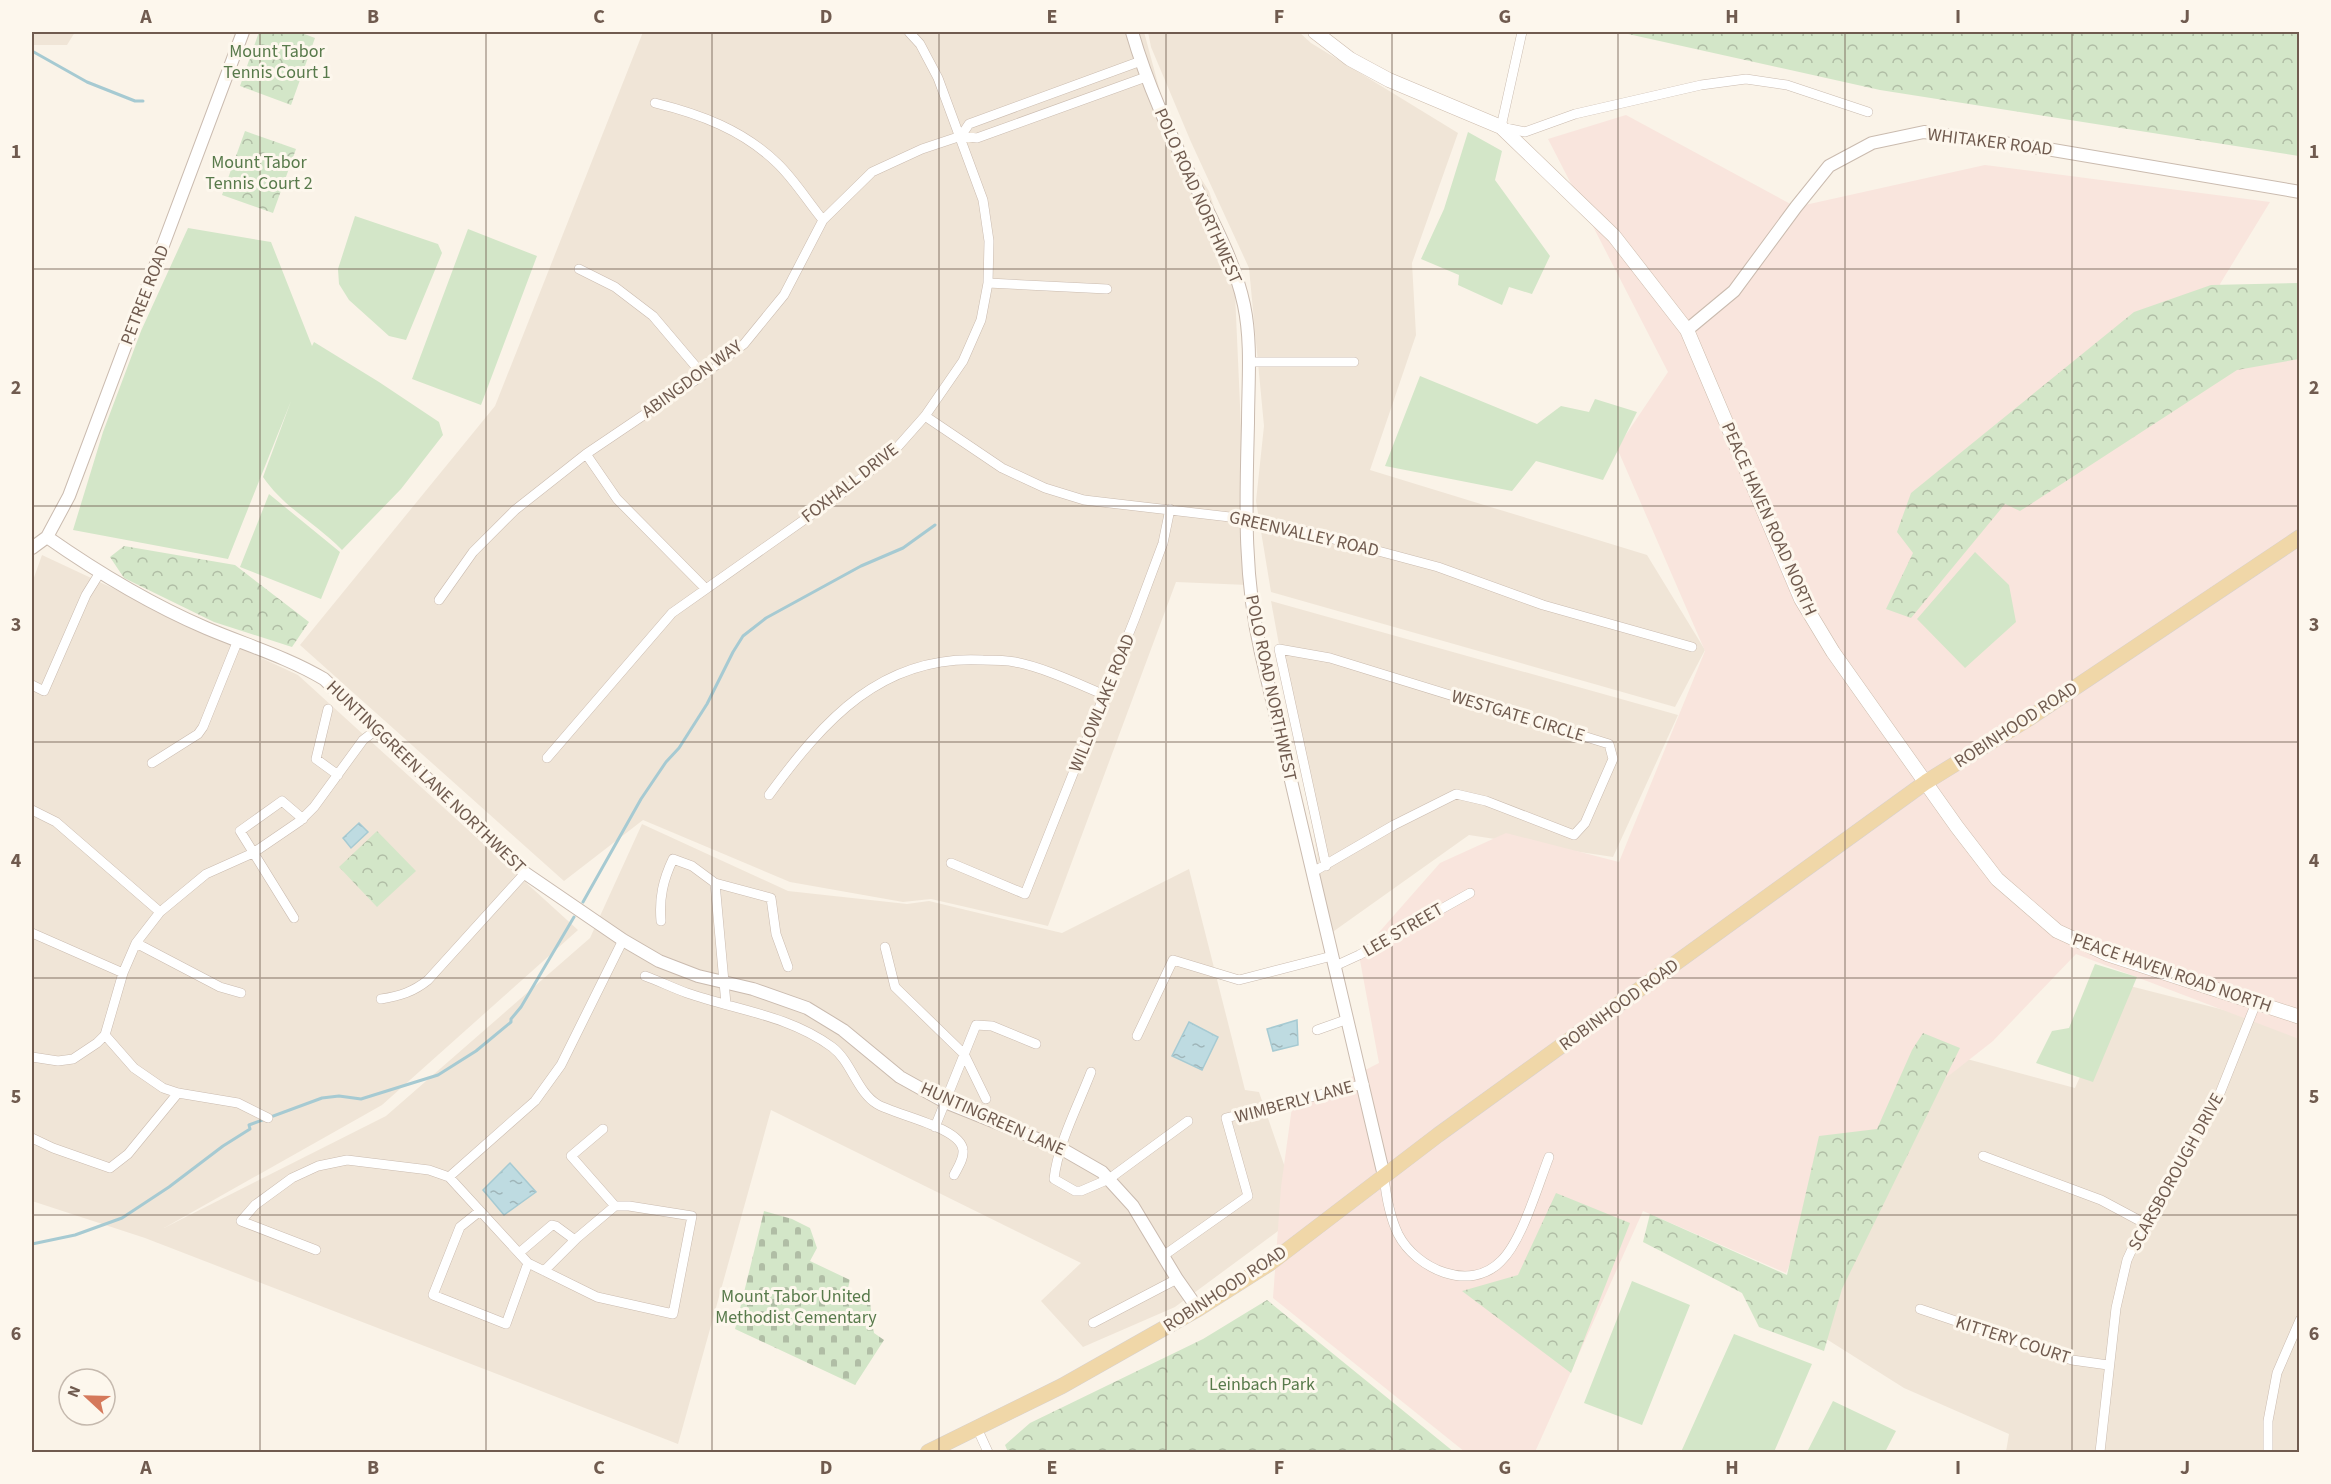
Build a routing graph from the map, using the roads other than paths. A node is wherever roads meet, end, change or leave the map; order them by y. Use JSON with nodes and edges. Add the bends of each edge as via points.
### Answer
{"nodes":[{"id":1,"x":243,"y":32,"type":"edge"},
{"id":2,"x":909,"y":32,"type":"edge"},
{"id":3,"x":1132,"y":32,"type":"edge"},
{"id":4,"x":1315,"y":32,"type":"edge"},
{"id":5,"x":1522,"y":32,"type":"edge"},
{"id":6,"x":1141,"y":61,"type":"junction"},
{"id":7,"x":1146,"y":77,"type":"junction"},
{"id":8,"x":655,"y":103,"type":"dead end"},
{"id":9,"x":1868,"y":112,"type":"dead end"},
{"id":10,"x":1501,"y":127,"type":"junction"},
{"id":11,"x":961,"y":136,"type":"junction"},
{"id":12,"x":2300,"y":192,"type":"edge"},
{"id":13,"x":823,"y":220,"type":"junction"},
{"id":14,"x":579,"y":269,"type":"dead end"},
{"id":15,"x":988,"y":283,"type":"junction"},
{"id":16,"x":1107,"y":289,"type":"dead end"},
{"id":17,"x":1687,"y":330,"type":"junction"},
{"id":18,"x":1249,"y":362,"type":"junction"},
{"id":19,"x":1354,"y":362,"type":"dead end"},
{"id":20,"x":703,"y":375,"type":"junction"},
{"id":21,"x":925,"y":416,"type":"junction"},
{"id":22,"x":586,"y":454,"type":"junction"},
{"id":23,"x":1170,"y":509,"type":"junction"},
{"id":24,"x":1247,"y":519,"type":"junction"},
{"id":25,"x":47,"y":537,"type":"junction"},
{"id":26,"x":2300,"y":537,"type":"edge"},
{"id":27,"x":32,"y":548,"type":"edge"},
{"id":28,"x":99,"y":573,"type":"junction"},
{"id":29,"x":706,"y":589,"type":"junction"},
{"id":30,"x":440,"y":600,"type":"dead end"},
{"id":31,"x":238,"y":640,"type":"junction"},
{"id":32,"x":1692,"y":647,"type":"dead end"},
{"id":33,"x":1279,"y":649,"type":"junction"},
{"id":34,"x":1261,"y":653,"type":"junction"},
{"id":35,"x":32,"y":685,"type":"edge"},
{"id":36,"x":1105,"y":695,"type":"junction"},
{"id":37,"x":328,"y":709,"type":"dead end"},
{"id":38,"x":376,"y":730,"type":"junction"},
{"id":39,"x":547,"y":758,"type":"dead end"},
{"id":40,"x":152,"y":763,"type":"dead end"},
{"id":41,"x":338,"y":775,"type":"junction"},
{"id":42,"x":1926,"y":782,"type":"junction"},
{"id":43,"x":770,"y":795,"type":"dead end"},
{"id":44,"x":32,"y":810,"type":"edge"},
{"id":45,"x":303,"y":819,"type":"junction"},
{"id":46,"x":253,"y":853,"type":"junction"},
{"id":47,"x":951,"y":863,"type":"dead end"},
{"id":48,"x":1326,"y":866,"type":"junction"},
{"id":49,"x":1312,"y":872,"type":"junction"},
{"id":50,"x":525,"y":873,"type":"junction"},
{"id":51,"x":715,"y":883,"type":"junction"},
{"id":52,"x":1470,"y":893,"type":"dead end"},
{"id":53,"x":578,"y":909,"type":"joint"},
{"id":54,"x":160,"y":912,"type":"junction"},
{"id":55,"x":294,"y":918,"type":"dead end"},
{"id":56,"x":661,"y":921,"type":"dead end"},
{"id":57,"x":32,"y":933,"type":"edge"},
{"id":58,"x":623,"y":940,"type":"junction"},
{"id":59,"x":136,"y":943,"type":"junction"},
{"id":60,"x":885,"y":947,"type":"dead end"},
{"id":61,"x":1334,"y":961,"type":"junction"},
{"id":62,"x":788,"y":967,"type":"dead end"},
{"id":63,"x":123,"y":973,"type":"junction"},
{"id":64,"x":645,"y":976,"type":"dead end"},
{"id":65,"x":724,"y":983,"type":"junction"},
{"id":66,"x":241,"y":993,"type":"dead end"},
{"id":67,"x":381,"y":999,"type":"dead end"},
{"id":68,"x":2256,"y":1003,"type":"junction"},
{"id":69,"x":726,"y":1004,"type":"junction"},
{"id":70,"x":2300,"y":1017,"type":"edge"},
{"id":71,"x":1348,"y":1019,"type":"junction"},
{"id":72,"x":1317,"y":1030,"type":"dead end"},
{"id":73,"x":105,"y":1035,"type":"junction"},
{"id":74,"x":1137,"y":1036,"type":"dead end"},
{"id":75,"x":1036,"y":1044,"type":"dead end"},
{"id":76,"x":964,"y":1054,"type":"junction"},
{"id":77,"x":32,"y":1056,"type":"edge"},
{"id":78,"x":1091,"y":1072,"type":"dead end"},
{"id":79,"x":1364,"y":1084,"type":"junction"},
{"id":80,"x":178,"y":1093,"type":"junction"},
{"id":81,"x":986,"y":1099,"type":"dead end"},
{"id":82,"x":945,"y":1102,"type":"junction"},
{"id":83,"x":268,"y":1118,"type":"dead end"},
{"id":84,"x":1188,"y":1121,"type":"dead end"},
{"id":85,"x":935,"y":1127,"type":"junction"},
{"id":86,"x":603,"y":1129,"type":"dead end"},
{"id":87,"x":32,"y":1138,"type":"edge"},
{"id":88,"x":1062,"y":1149,"type":"junction"},
{"id":89,"x":1983,"y":1156,"type":"dead end"},
{"id":90,"x":1549,"y":1157,"type":"dead end"},
{"id":91,"x":954,"y":1175,"type":"dead end"},
{"id":92,"x":1384,"y":1176,"type":"junction"},
{"id":93,"x":449,"y":1177,"type":"junction"},
{"id":94,"x":1109,"y":1179,"type":"junction"},
{"id":95,"x":615,"y":1206,"type":"junction"},
{"id":96,"x":480,"y":1211,"type":"junction"},
{"id":97,"x":2144,"y":1223,"type":"junction"},
{"id":98,"x":574,"y":1240,"type":"junction"},
{"id":99,"x":316,"y":1250,"type":"dead end"},
{"id":100,"x":519,"y":1253,"type":"junction"},
{"id":101,"x":1163,"y":1256,"type":"junction"},
{"id":102,"x":528,"y":1263,"type":"junction"},
{"id":103,"x":544,"y":1271,"type":"junction"},
{"id":104,"x":1177,"y":1279,"type":"junction"},
{"id":105,"x":1198,"y":1309,"type":"junction"},
{"id":106,"x":1920,"y":1310,"type":"dead end"},
{"id":107,"x":2300,"y":1320,"type":"edge"},
{"id":108,"x":1093,"y":1323,"type":"dead end"},
{"id":109,"x":2108,"y":1365,"type":"junction"},
{"id":110,"x":977,"y":1428,"type":"junction"},
{"id":111,"x":928,"y":1452,"type":"edge"},
{"id":112,"x":988,"y":1452,"type":"edge"},
{"id":113,"x":2100,"y":1452,"type":"edge"},
{"id":114,"x":2268,"y":1452,"type":"edge"}],
"edges":[{"from":1,"to":25,"type":"street","name":"PETREE ROAD","via":[[69,496]]},
{"from":2,"to":11,"type":"street","name":"FOXHALL DRIVE","via":[[939,78]]},
{"from":3,"to":6,"type":"street","name":"POLO ROAD NORTHWEST"},
{"from":4,"to":10,"type":"main road","name":"PEACE HAVEN ROAD NORTH","via":[[1350,59],[1389,80]]},
{"from":5,"to":10,"type":"street"},
{"from":6,"to":7,"type":"street","name":"POLO ROAD NORTHWEST"},
{"from":6,"to":11,"type":"street","name":"ABINGDON WAY","via":[[969,124]]},
{"from":7,"to":11,"type":"street","name":"ABINGDON WAY","via":[[977,138]]},
{"from":7,"to":18,"type":"street","name":"POLO ROAD NORTHWEST","via":[[1234,270],[1247,324]]},
{"from":8,"to":13,"type":"street","via":[[694,113],[738,133],[777,163]]},
{"from":9,"to":10,"type":"street","via":[[1787,85],[1746,80],[1701,85],[1575,114],[1525,132]]},
{"from":10,"to":17,"type":"main road","name":"PEACE HAVEN ROAD NORTH","via":[[1614,236]]},
{"from":11,"to":13,"type":"street","name":"ABINGDON WAY","via":[[872,172]]},
{"from":11,"to":15,"type":"street","name":"FOXHALL DRIVE","via":[[983,200],[989,241]]},
{"from":12,"to":17,"type":"street","name":"WHITAKER ROAD","via":[[1924,132],[1872,143],[1829,166],[1734,291]]},
{"from":13,"to":20,"type":"street","name":"ABINGDON WAY","via":[[784,295],[744,344]]},
{"from":14,"to":20,"type":"street","via":[[615,287],[653,316]]},
{"from":15,"to":16,"type":"street"},
{"from":15,"to":21,"type":"street","name":"FOXHALL DRIVE","via":[[981,320],[963,361]]},
{"from":17,"to":42,"type":"main road","name":"PEACE HAVEN ROAD NORTH","via":[[1801,599],[1833,652]]},
{"from":18,"to":19,"type":"street"},
{"from":18,"to":24,"type":"street","name":"POLO ROAD NORTHWEST"},
{"from":20,"to":22,"type":"street","name":"ABINGDON WAY"},
{"from":21,"to":23,"type":"street","name":"GREENVALLEY ROAD","via":[[1002,468],[1045,488],[1084,500]]},
{"from":21,"to":29,"type":"street","name":"FOXHALL DRIVE","via":[[894,451],[852,486]]},
{"from":22,"to":29,"type":"street","via":[[617,499]]},
{"from":22,"to":30,"type":"street","name":"ABINGDON WAY","via":[[498,526],[473,552]]},
{"from":23,"to":24,"type":"street","name":"GREENVALLEY ROAD"},
{"from":23,"to":36,"type":"street","name":"WILLOWLAKE ROAD","via":[[1162,543]]},
{"from":24,"to":32,"type":"street","name":"GREENVALLEY ROAD","via":[[1438,567],[1543,605]]},
{"from":24,"to":34,"type":"street","name":"POLO ROAD NORTHWEST","via":[[1248,585]]},
{"from":25,"to":27,"type":"street","name":"PETREE ROAD"},
{"from":25,"to":28,"type":"street","name":"HUNTINGGREEN LANE NORTHWEST"},
{"from":26,"to":42,"type":"main road","name":"ROBINHOOD ROAD","via":[[2028,719]]},
{"from":28,"to":31,"type":"street","name":"HUNTINGGREEN LANE NORTHWEST","via":[[204,627]]},
{"from":28,"to":35,"type":"street","via":[[44,691]]},
{"from":29,"to":39,"type":"street","name":"FOXHALL DRIVE","via":[[672,613]]},
{"from":31,"to":38,"type":"street","name":"HUNTINGGREEN LANE NORTHWEST","via":[[324,678]]},
{"from":31,"to":40,"type":"street","via":[[203,727]]},
{"from":33,"to":34,"type":"street"},
{"from":33,"to":48,"type":"street"},
{"from":33,"to":48,"type":"street","name":"WESTGATE CIRCLE","via":[[1330,658],[1609,744],[1613,759],[1585,823],[1574,835],[1486,801],[1456,794]]},
{"from":34,"to":49,"type":"street","name":"POLO ROAD NORTHWEST"},
{"from":36,"to":43,"type":"street","via":[[1015,662],[956,658],[921,665],[883,680],[856,698],[804,748]]},
{"from":36,"to":47,"type":"street","name":"WILLOWLAKE ROAD","via":[[1025,894]]},
{"from":37,"to":41,"type":"street","via":[[316,759]]},
{"from":38,"to":41,"type":"street","via":[[363,740]]},
{"from":38,"to":50,"type":"street","name":"HUNTINGGREEN LANE NORTHWEST"},
{"from":41,"to":45,"type":"street"},
{"from":42,"to":68,"type":"main road","name":"PEACE HAVEN ROAD NORTH","via":[[1997,879],[2057,931],[2107,954]]},
{"from":42,"to":92,"type":"main road","name":"ROBINHOOD ROAD"},
{"from":44,"to":54,"type":"street","via":[[56,822]]},
{"from":45,"to":46,"type":"street"},
{"from":45,"to":46,"type":"street","via":[[282,801],[240,831]]},
{"from":46,"to":54,"type":"street","via":[[206,874]]},
{"from":46,"to":55,"type":"street"},
{"from":48,"to":49,"type":"street","name":"WESTGATE CIRCLE"},
{"from":49,"to":61,"type":"street","name":"POLO ROAD NORTHWEST"},
{"from":50,"to":53,"type":"street","name":"HUNTINGGREEN LANE NORTHWEST"},
{"from":50,"to":67,"type":"street","via":[[428,980],[416,990]]},
{"from":51,"to":56,"type":"street","via":[[692,866],[673,859],[659,902]]},
{"from":51,"to":62,"type":"street","via":[[771,898],[776,934]]},
{"from":51,"to":65,"type":"street"},
{"from":52,"to":61,"type":"street","name":"LEE STREET","via":[[1359,956]]},
{"from":53,"to":58,"type":"street","name":"HUNTINGREEN LANE"},
{"from":54,"to":59,"type":"street"},
{"from":57,"to":63,"type":"street"},
{"from":58,"to":65,"type":"street","name":"HUNTINGREEN LANE","via":[[659,961]]},
{"from":58,"to":93,"type":"street","via":[[561,1065],[535,1101]]},
{"from":59,"to":63,"type":"street"},
{"from":59,"to":66,"type":"street","via":[[220,987]]},
{"from":60,"to":76,"type":"street","via":[[895,987]]},
{"from":61,"to":71,"type":"street","name":"POLO ROAD NORTHWEST"},
{"from":61,"to":74,"type":"street","name":"LEE STREET","via":[[1239,980],[1173,960]]},
{"from":63,"to":73,"type":"street"},
{"from":64,"to":69,"type":"street"},
{"from":65,"to":69,"type":"street"},
{"from":65,"to":82,"type":"street","name":"HUNTINGREEN LANE","via":[[807,1008],[843,1030],[900,1077]]},
{"from":68,"to":70,"type":"main road","name":"PEACE HAVEN ROAD NORTH"},
{"from":68,"to":97,"type":"street","name":"SCARSBOROUGH DRIVE","via":[[2220,1093]]},
{"from":69,"to":85,"type":"street","via":[[769,1015],[815,1036],[834,1049],[876,1104]]},
{"from":71,"to":72,"type":"street"},
{"from":71,"to":79,"type":"street","name":"POLO ROAD NORTHWEST"},
{"from":73,"to":77,"type":"street","via":[[73,1059],[58,1061]]},
{"from":73,"to":80,"type":"street","via":[[147,1078]]},
{"from":75,"to":76,"type":"street","via":[[992,1026],[976,1025]]},
{"from":76,"to":81,"type":"street"},
{"from":76,"to":82,"type":"street"},
{"from":78,"to":88,"type":"street"},
{"from":79,"to":92,"type":"street","name":"POLO ROAD NORTHWEST"},
{"from":79,"to":101,"type":"street","name":"WIMBERLY LANE","via":[[1226,1118],[1248,1196]]},
{"from":80,"to":83,"type":"street","via":[[238,1103]]},
{"from":80,"to":87,"type":"street","via":[[128,1154],[111,1168]]},
{"from":82,"to":85,"type":"street"},
{"from":82,"to":88,"type":"street","name":"HUNTINGREEN LANE"},
{"from":84,"to":94,"type":"street"},
{"from":85,"to":91,"type":"street","via":[[960,1141],[962,1158]]},
{"from":86,"to":95,"type":"street","via":[[571,1156]]},
{"from":88,"to":94,"type":"street","name":"HUNTINGREEN LANE"},
{"from":88,"to":94,"type":"street","via":[[1054,1179],[1081,1191]]},
{"from":89,"to":97,"type":"street","via":[[2101,1200]]},
{"from":90,"to":92,"type":"street","via":[[1510,1251],[1494,1268],[1463,1277],[1433,1268],[1411,1252],[1391,1216]]},
{"from":92,"to":105,"type":"main road","name":"ROBINHOOD ROAD","via":[[1269,1264]]},
{"from":93,"to":96,"type":"street"},
{"from":93,"to":99,"type":"street","via":[[429,1170],[347,1160],[318,1166],[292,1178],[255,1205],[241,1221]]},
{"from":94,"to":101,"type":"street","name":"HUNTINGREEN LANE","via":[[1133,1206]]},
{"from":95,"to":98,"type":"street"},
{"from":95,"to":103,"type":"street","via":[[692,1216],[673,1314],[597,1297]]},
{"from":96,"to":100,"type":"street"},
{"from":96,"to":102,"type":"street","via":[[460,1227],[433,1295],[506,1324]]},
{"from":97,"to":109,"type":"street","name":"SCARSBOROUGH DRIVE","via":[[2127,1260]]},
{"from":98,"to":100,"type":"street","via":[[552,1225]]},
{"from":98,"to":103,"type":"street"},
{"from":100,"to":102,"type":"street"},
{"from":101,"to":104,"type":"street","name":"HUNTINGREEN LANE"},
{"from":102,"to":103,"type":"street"},
{"from":104,"to":105,"type":"street","name":"HUNTINGREEN LANE"},
{"from":104,"to":108,"type":"street"},
{"from":105,"to":110,"type":"main road","name":"ROBINHOOD ROAD","via":[[1062,1386]]},
{"from":106,"to":109,"type":"street","name":"KITTERY COURT","via":[[2072,1360]]},
{"from":107,"to":114,"type":"street","via":[[2277,1373],[2268,1420]]},
{"from":109,"to":113,"type":"street","name":"SCARSBOROUGH DRIVE"},
{"from":110,"to":111,"type":"main road","name":"ROBINHOOD ROAD"},
{"from":110,"to":112,"type":"street"}]}
